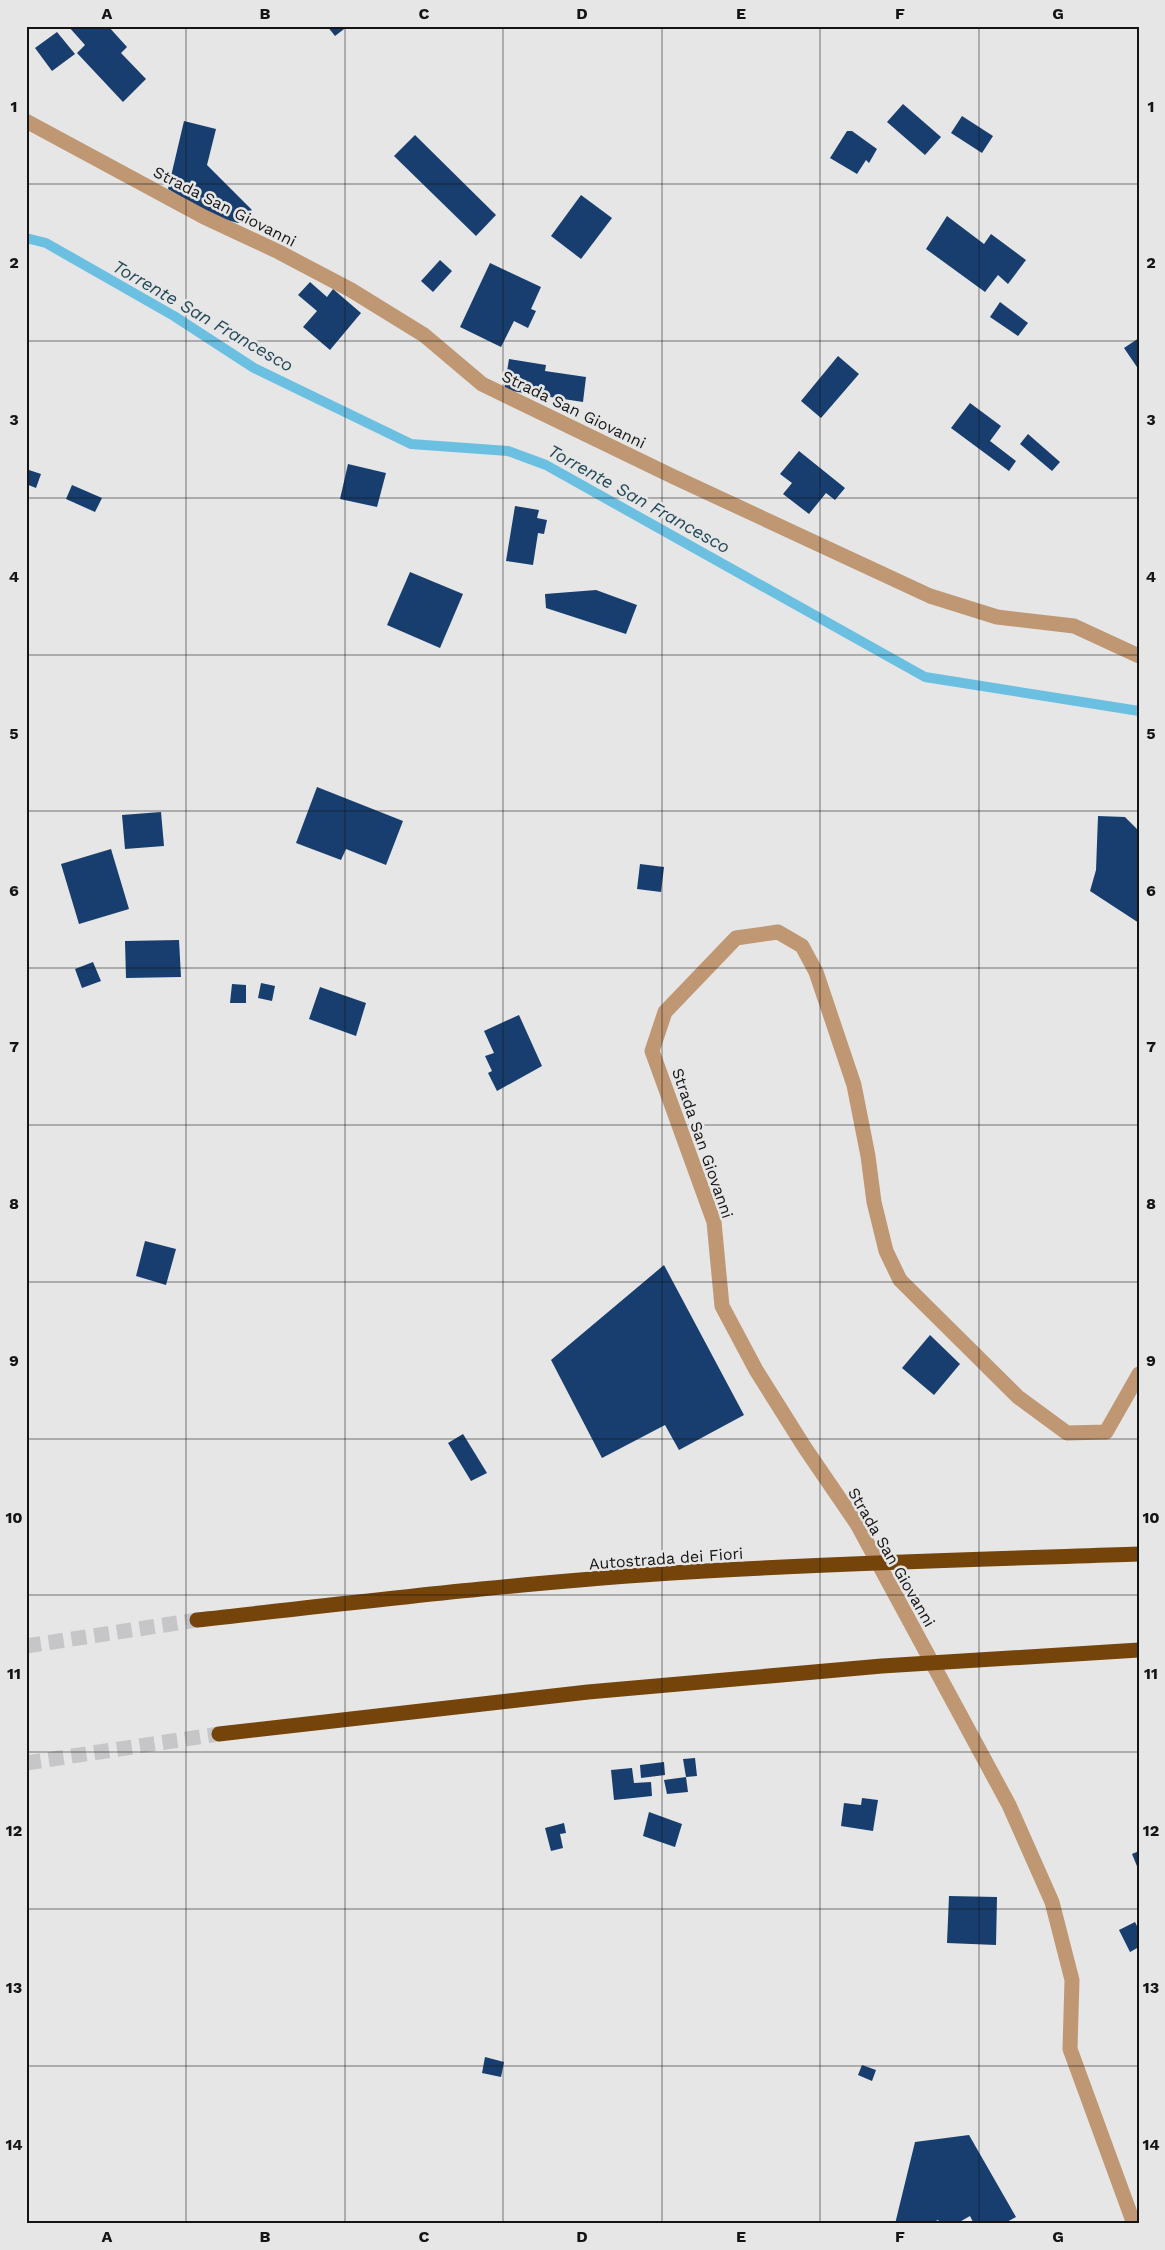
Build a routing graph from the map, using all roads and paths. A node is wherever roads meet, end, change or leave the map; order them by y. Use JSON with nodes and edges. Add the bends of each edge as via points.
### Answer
{"nodes":[{"id":1,"x":26,"y":121,"type":"edge"},
{"id":2,"x":1139,"y":656,"type":"edge"},
{"id":3,"x":1139,"y":1374,"type":"edge"},
{"id":4,"x":1139,"y":1554,"type":"edge"},
{"id":5,"x":196,"y":1620,"type":"tunnel mouth"},
{"id":6,"x":1139,"y":1650,"type":"edge"},
{"id":7,"x":219,"y":1734,"type":"tunnel mouth"},
{"id":8,"x":1134,"y":2224,"type":"edge"}],
"edges":[{"from":1,"to":2,"type":"street","name":"Strada San Giovanni","via":[[204,218],[351,290],[424,335],[482,384],[930,596],[997,617],[1074,626]]},
{"from":3,"to":8,"type":"street","name":"Strada San Giovanni","via":[[1106,1432],[1067,1433],[1018,1397],[900,1280],[886,1251],[874,1202],[854,1085],[816,972],[802,946],[778,932],[736,938],[665,1012],[652,1051],[714,1222],[722,1306],[766,1386],[857,1524],[1009,1805],[1052,1902],[1072,1980],[1070,2049]]},
{"from":4,"to":5,"type":"highway","name":"Autostrada dei Fiori","via":[[686,1572],[448,1592]]},
{"from":6,"to":7,"type":"highway","via":[[882,1666],[588,1692]]}]}
